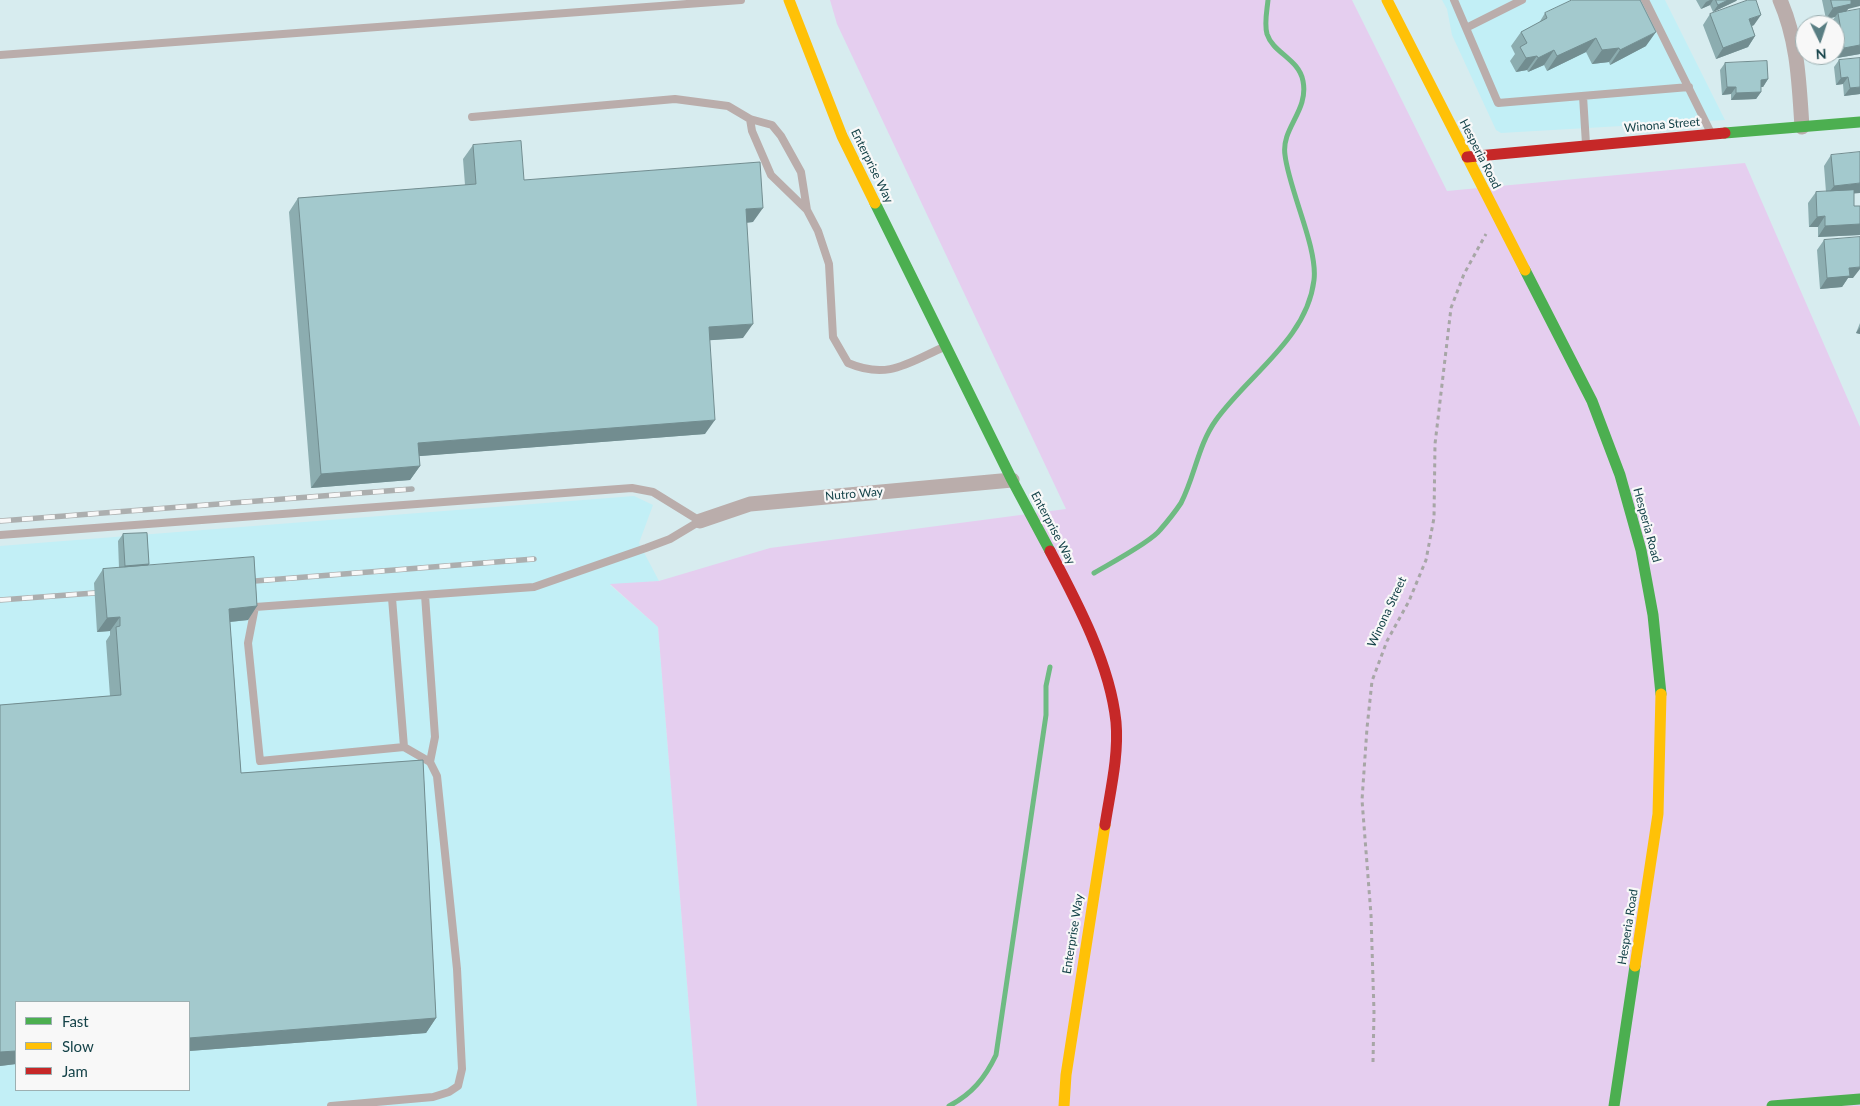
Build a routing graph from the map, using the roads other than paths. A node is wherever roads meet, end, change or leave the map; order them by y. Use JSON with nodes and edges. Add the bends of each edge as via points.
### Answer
{"nodes":[{"id":1,"x":740,"y":0,"type":"edge"},
{"id":2,"x":790,"y":0,"type":"edge"},
{"id":3,"x":1387,"y":0,"type":"edge"},
{"id":4,"x":1454,"y":0,"type":"edge"},
{"id":5,"x":1522,"y":0,"type":"edge"},
{"id":6,"x":1645,"y":0,"type":"edge"},
{"id":7,"x":1780,"y":0,"type":"edge"},
{"id":8,"x":1466,"y":28,"type":"junction"},
{"id":9,"x":0,"y":55,"type":"edge"},
{"id":10,"x":1689,"y":87,"type":"junction"},
{"id":11,"x":1583,"y":96,"type":"junction"},
{"id":12,"x":472,"y":117,"type":"dead end"},
{"id":13,"x":750,"y":119,"type":"junction"},
{"id":14,"x":1860,"y":122,"type":"edge"},
{"id":15,"x":1802,"y":127,"type":"junction"},
{"id":16,"x":1712,"y":135,"type":"junction"},
{"id":17,"x":1586,"y":145,"type":"junction"},
{"id":18,"x":1467,"y":157,"type":"junction"},
{"id":19,"x":807,"y":210,"type":"junction"},
{"id":20,"x":946,"y":346,"type":"junction"},
{"id":21,"x":1012,"y":480,"type":"junction"},
{"id":22,"x":700,"y":522,"type":"junction"},
{"id":23,"x":0,"y":535,"type":"edge"},
{"id":24,"x":425,"y":595,"type":"junction"},
{"id":25,"x":392,"y":598,"type":"junction"},
{"id":26,"x":404,"y":746,"type":"junction"},
{"id":27,"x":430,"y":762,"type":"junction"},
{"id":28,"x":1860,"y":1099,"type":"edge"},
{"id":29,"x":331,"y":1106,"type":"edge"},
{"id":30,"x":1064,"y":1106,"type":"edge"},
{"id":31,"x":1614,"y":1106,"type":"edge"},
{"id":32,"x":1772,"y":1106,"type":"edge"}],
"edges":[{"from":1,"to":9,"type":"lane"},
{"from":2,"to":20,"type":"street","name":"Enterprise Way","via":[[842,136]]},
{"from":3,"to":18,"type":"street","name":"Hesperia Road"},
{"from":4,"to":8,"type":"lane"},
{"from":5,"to":8,"type":"lane"},
{"from":6,"to":10,"type":"lane"},
{"from":7,"to":15,"type":"street","via":[[1788,18],[1798,62]]},
{"from":8,"to":11,"type":"lane","via":[[1498,103]]},
{"from":10,"to":11,"type":"lane"},
{"from":10,"to":16,"type":"lane"},
{"from":11,"to":17,"type":"lane"},
{"from":12,"to":13,"type":"lane","via":[[675,99],[728,106]]},
{"from":13,"to":19,"type":"lane","via":[[771,175]]},
{"from":13,"to":19,"type":"lane","via":[[772,125],[780,136],[801,172]]},
{"from":14,"to":15,"type":"street","name":"Winona Street"},
{"from":15,"to":16,"type":"street","name":"Winona Street"},
{"from":16,"to":17,"type":"street","name":"Winona Street"},
{"from":17,"to":18,"type":"street","name":"Winona Street"},
{"from":18,"to":31,"type":"street","name":"Hesperia Road","via":[[1592,401],[1622,484],[1641,550],[1653,615],[1661,681],[1658,814]]},
{"from":19,"to":20,"type":"lane","via":[[825,249],[834,338],[848,363],[873,372],[891,370]]},
{"from":20,"to":21,"type":"street","name":"Enterprise Way"},
{"from":21,"to":22,"type":"street","name":"Nutro Way","via":[[750,504]]},
{"from":21,"to":30,"type":"street","name":"Enterprise Way","via":[[1086,618],[1100,654],[1116,722],[1116,756],[1067,1065]]},
{"from":22,"to":23,"type":"lane","via":[[653,492],[632,488]]},
{"from":22,"to":24,"type":"lane","via":[[670,539],[552,582],[510,590]]},
{"from":24,"to":25,"type":"lane"},
{"from":24,"to":27,"type":"lane","via":[[435,736]]},
{"from":25,"to":26,"type":"lane"},
{"from":25,"to":26,"type":"lane","via":[[255,607],[248,643],[260,761]]},
{"from":26,"to":27,"type":"lane"},
{"from":27,"to":29,"type":"lane","via":[[437,776],[456,969],[462,1069],[458,1086],[434,1097]]},
{"from":28,"to":32,"type":"street"}]}
